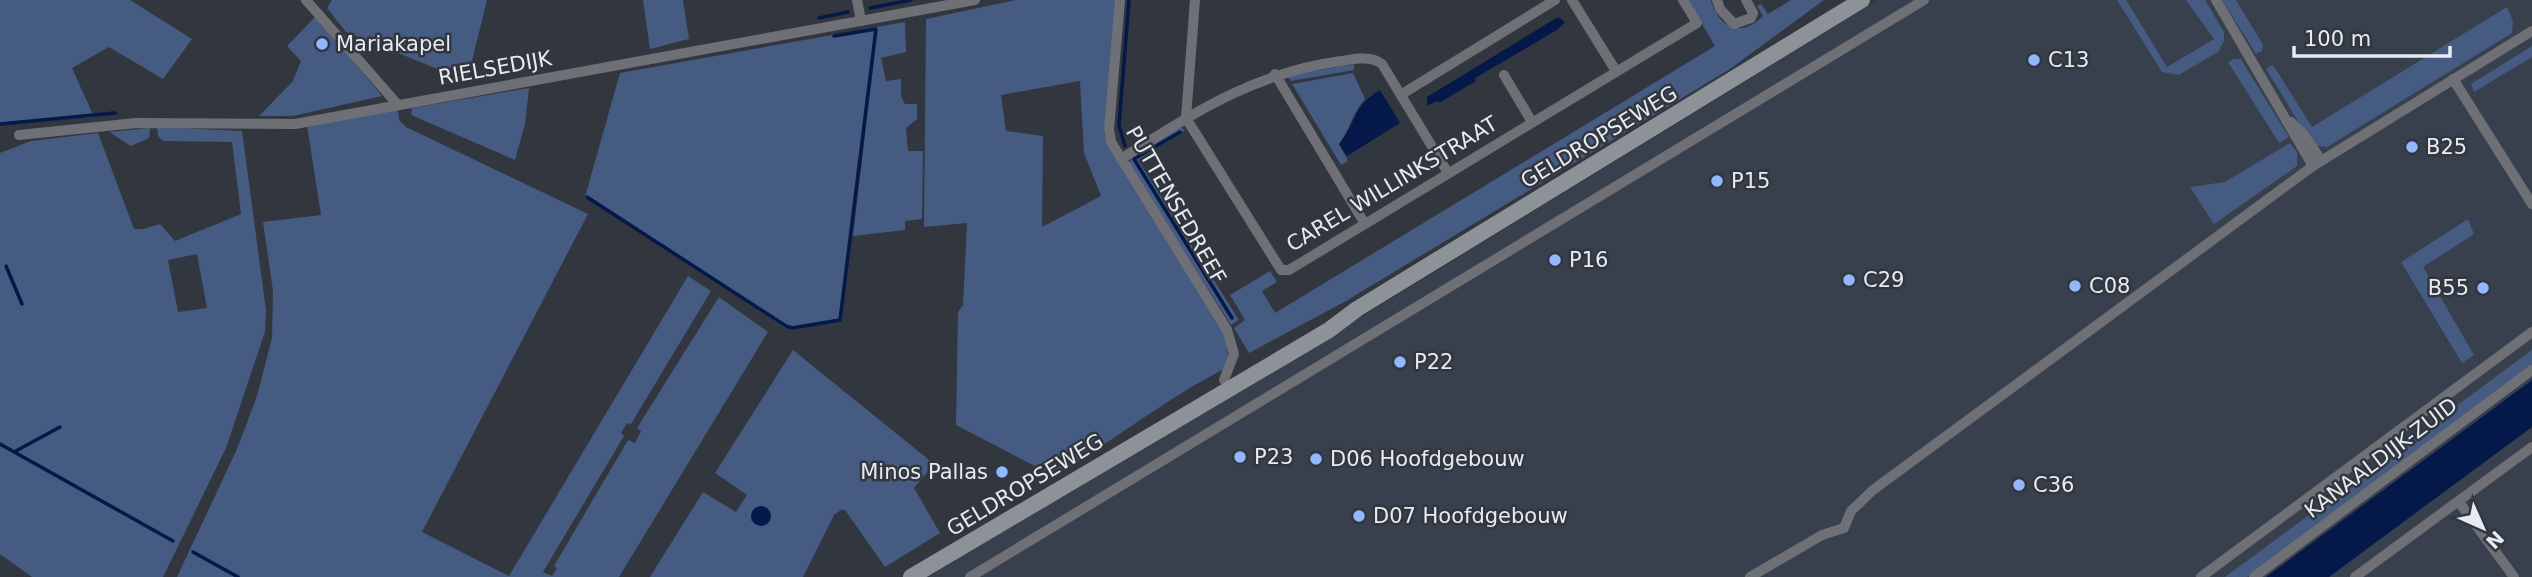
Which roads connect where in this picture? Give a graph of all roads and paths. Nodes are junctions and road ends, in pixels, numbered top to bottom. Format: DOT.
graph roads {
  1 [pos="306,0"];
  2 [pos="857,0"];
  3 [pos="975,0"];
  4 [pos="1120,0"];
  5 [pos="1195,0"];
  6 [pos="1555,0"];
  7 [pos="1572,0"];
  8 [pos="1683,0"];
  9 [pos="1717,0"];
  10 [pos="1746,0"];
  11 [pos="1862,0"];
  12 [pos="1924,0"];
  13 [pos="2216,0"];
  14 [pos="861,21"];
  15 [pos="2532,31"];
  16 [pos="1616,71"];
  17 [pos="1275,74"];
  18 [pos="1504,75"];
  19 [pos="2453,79"];
  20 [pos="1402,94"];
  21 [pos="398,105"];
  22 [pos="1186,118"];
  23 [pos="1532,122"];
  24 [pos="19,135"];
  25 [pos="1121,159"];
  26 [pos="2317,163"];
  27 [pos="1448,173"];
  28 [pos="2532,204"];
  29 [pos="1365,224"];
  30 [pos="1357,309"];
  31 [pos="2532,332"];
  32 [pos="2532,370"];
  33 [pos="1224,380"];
  34 [pos="1159,428"];
  35 [pos="2532,447"];
  36 [pos="2459,502"];
  37 [pos="911,577"];
  38 [pos="970,577"];
  39 [pos="1750,577"];
  40 [pos="2201,577"];
  41 [pos="2254,577"];
  42 [pos="2356,577"];
  43 [pos="2514,577"];
  1 -- 21 [label="street"];
  2 -- 14 [label="street"];
  3 -- 14 [label="street, RIELSEDIJK"];
  4 -- 25 [label="street, PUTTENSEDREEF"];
  5 -- 22 [label="street"];
  6 -- 20 [label="street"];
  7 -- 16 [label="street"];
  8 -- 16 [label="street, CAREL WILLINKSTRAAT"];
  9 -- 10 [label="street"];
  11 -- 30 [label="main road, GELDROPSEWEG"];
  12 -- 38 [label="street"];
  13 -- 26 [label="street"];
  14 -- 21 [label="street, RIELSEDIJK"];
  15 -- 19 [label="street"];
  16 -- 23 [label="street, CAREL WILLINKSTRAAT"];
  17 -- 20 [label="street"];
  17 -- 22 [label="street"];
  17 -- 29 [label="street"];
  18 -- 23 [label="street, CAREL WILLINKSTRAAT"];
  19 -- 26 [label="street"];
  19 -- 28 [label="street"];
  20 -- 27 [label="street"];
  21 -- 24 [label="street, RIELSEDIJK"];
  22 -- 25 [label="street"];
  22 -- 29 [label="street, CAREL WILLINKSTRAAT"];
  23 -- 27 [label="street, CAREL WILLINKSTRAAT"];
  25 -- 33 [label="street, PUTTENSEDREEF"];
  26 -- 39 [label="street"];
  27 -- 29 [label="street, CAREL WILLINKSTRAAT"];
  30 -- 33 [label="main road, GELDROPSEWEG"];
  30 -- 34 [label="main road, GELDROPSEWEG"];
  31 -- 40 [label="street"];
  32 -- 41 [label="street, KANAALDIJK-ZUID"];
  33 -- 34 [label="main road, GELDROPSEWEG"];
  34 -- 37 [label="main road, GELDROPSEWEG"];
  35 -- 36 [label="street"];
  36 -- 42 [label="street"];
  36 -- 43 [label="street"];
}
